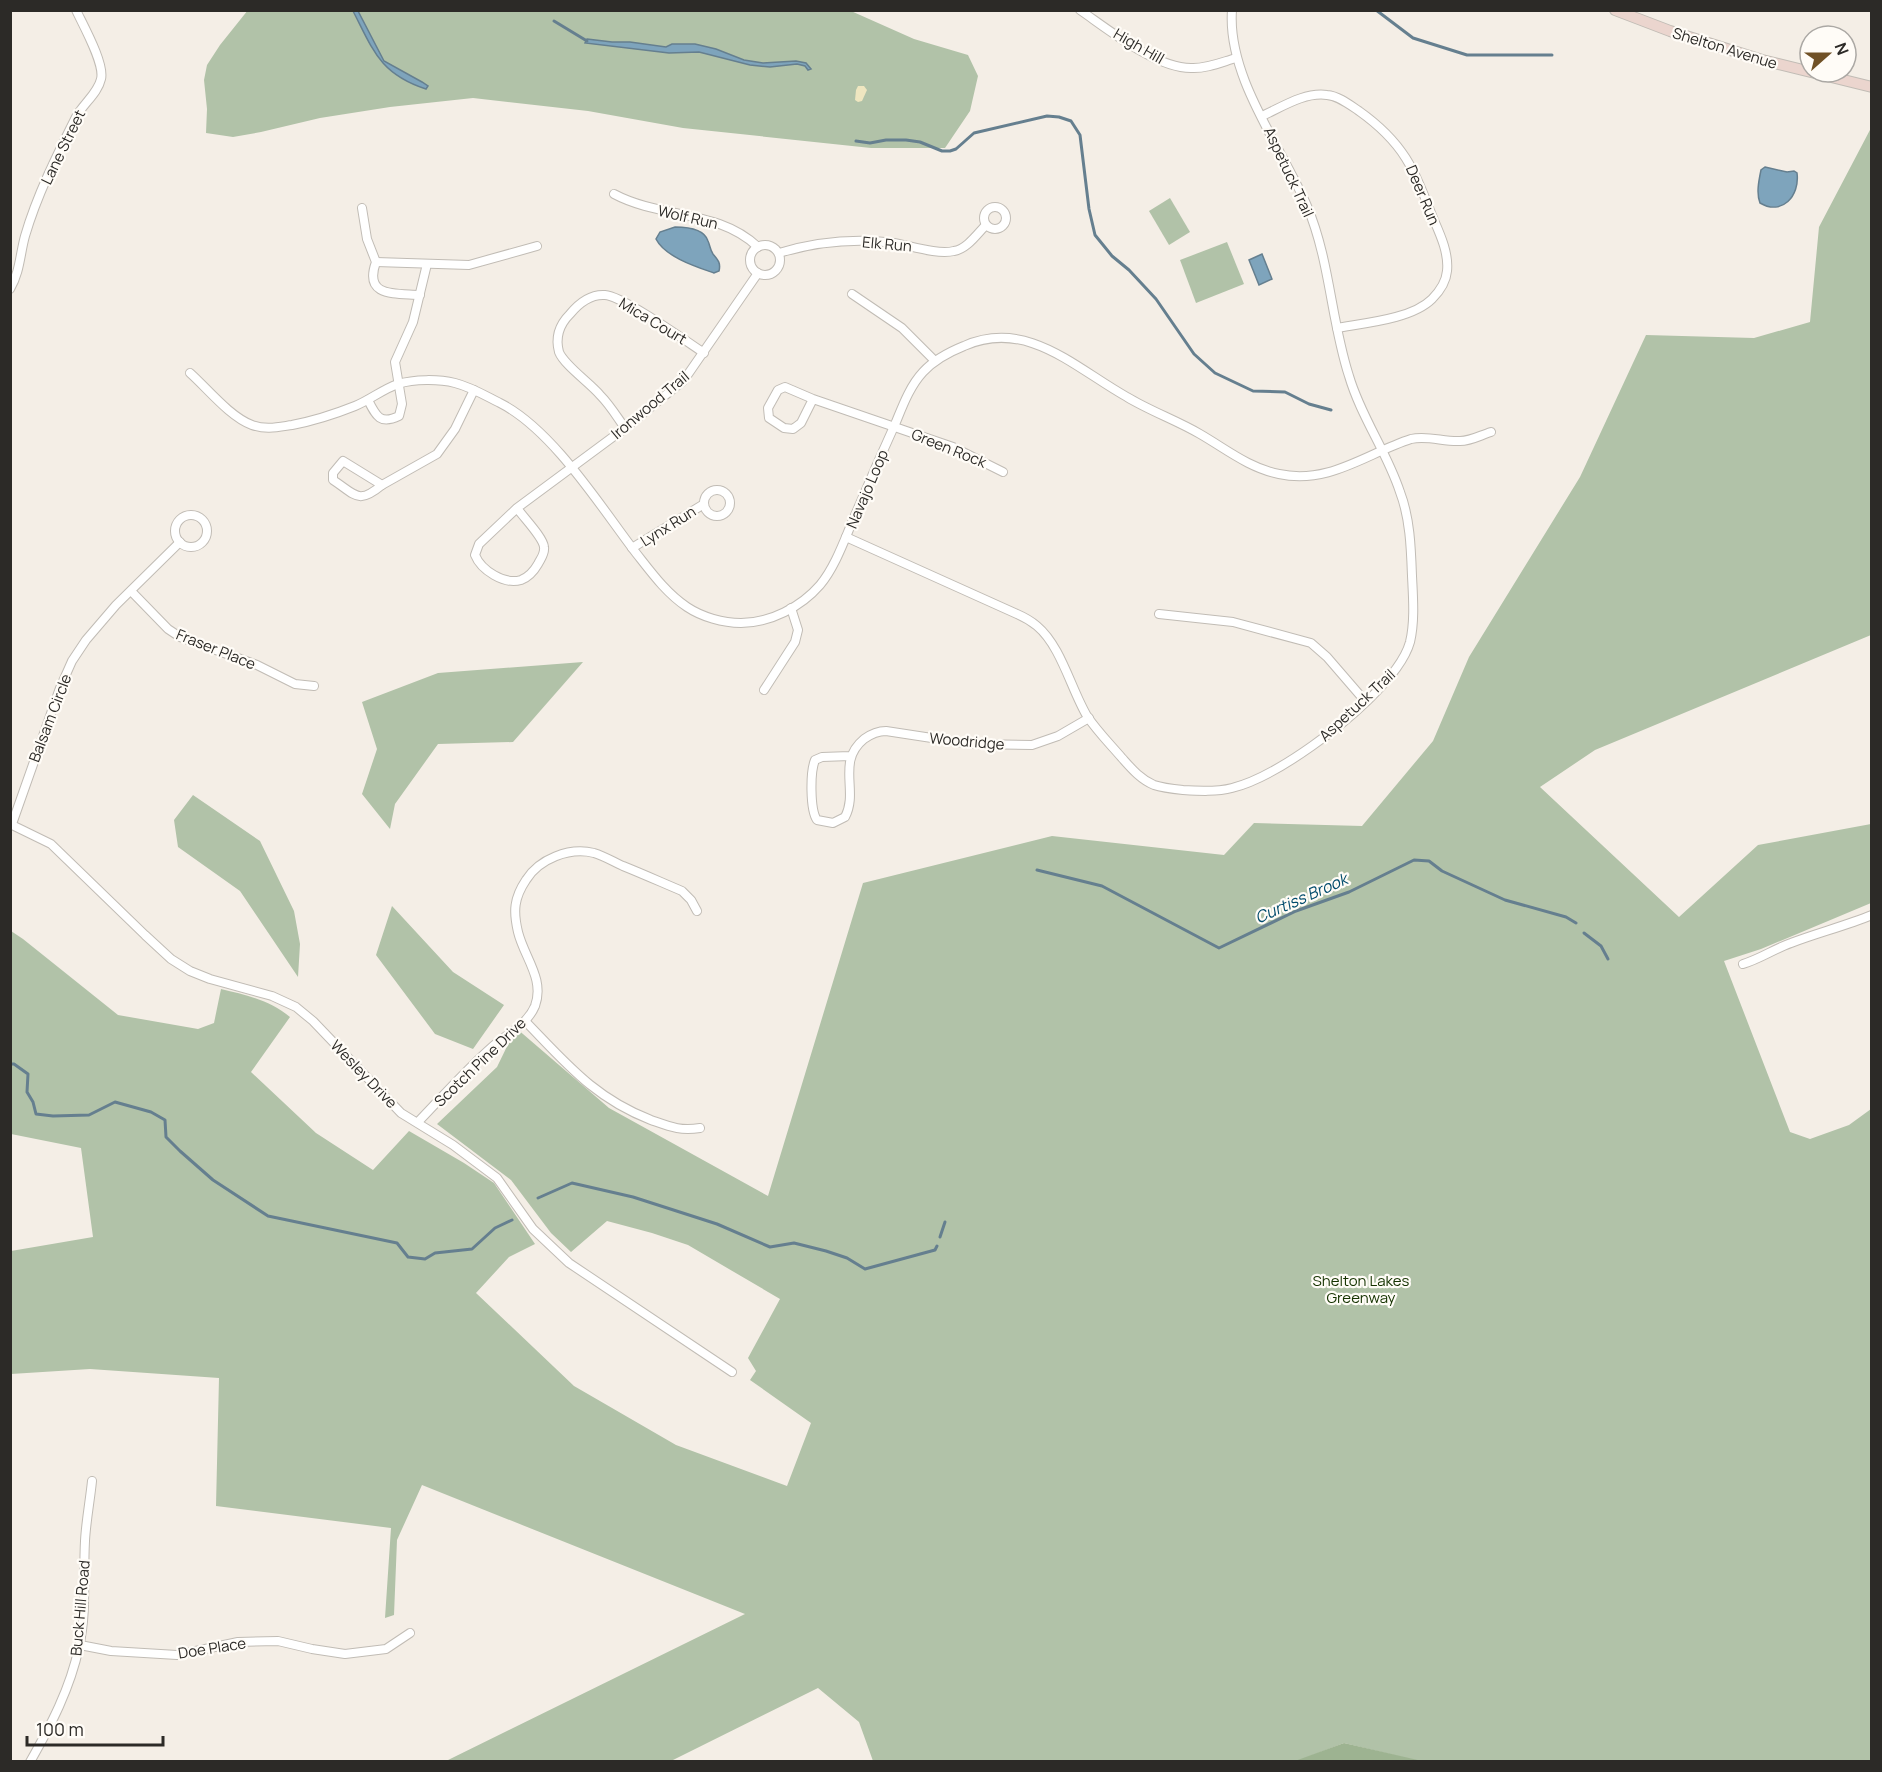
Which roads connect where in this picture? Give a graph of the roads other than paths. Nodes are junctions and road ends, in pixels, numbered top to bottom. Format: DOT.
graph roads {
  1 [pos="76,10"];
  2 [pos="1080,10"];
  3 [pos="1232,10"];
  4 [pos="1615,10"];
  5 [pos="1236,58"];
  6 [pos="1872,87"];
  7 [pos="1262,116"];
  8 [pos="614,195"];
  9 [pos="362,208"];
  10 [pos="986,225"];
  11 [pos="537,246"];
  12 [pos="758,247"];
  13 [pos="779,253"];
  14 [pos="376,262"];
  15 [pos="426,264"];
  16 [pos="758,273"];
  17 [pos="10,289"];
  18 [pos="852,294"];
  19 [pos="420,295"];
  20 [pos="1337,328"];
  21 [pos="705,353"];
  22 [pos="935,361"];
  23 [pos="190,373"];
  24 [pos="398,384"];
  25 [pos="474,390"];
  26 [pos="813,399"];
  27 [pos="368,400"];
  28 [pos="894,426"];
  29 [pos="625,428"];
  30 [pos="1491,432"];
  31 [pos="1382,452"];
  32 [pos="572,468"];
  33 [pos="1003,472"];
  34 [pos="382,485"];
  35 [pos="704,504"];
  36 [pos="517,508"];
  37 [pos="846,537"];
  38 [pos="180,542"];
  39 [pos="632,548"];
  40 [pos="131,591"];
  41 [pos="791,609"];
  42 [pos="1159,614"];
  43 [pos="314,686"];
  44 [pos="764,690"];
  45 [pos="1365,701"];
  46 [pos="1089,717"];
  47 [pos="850,756"];
  48 [pos="11,824"];
  49 [pos="697,911"];
  50 [pos="1872,915"];
  51 [pos="1743,964"];
  52 [pos="525,1021"];
  53 [pos="418,1122"];
  54 [pos="700,1128"];
  55 [pos="732,1372"];
  56 [pos="92,1481"];
  57 [pos="410,1633"];
  58 [pos="80,1645"];
  59 [pos="30,1761"];
  1 -- 17 [label="street, Lane Street"];
  2 -- 5 [label="street, High Hill"];
  3 -- 5 [label="street, Aspetuck Trail"];
  4 -- 6 [label="main road, Shelton Avenue"];
  5 -- 7 [label="street, Aspetuck Trail"];
  7 -- 20 [label="street, Aspetuck Trail"];
  7 -- 20 [label="street, Deer Run"];
  8 -- 12 [label="street, Wolf Run"];
  9 -- 14 [label="street"];
  10 -- 13 [label="street, Elk Run"];
  11 -- 15 [label="street"];
  12 -- 13 [label="street"];
  12 -- 16 [label="street"];
  13 -- 16 [label="street"];
  14 -- 15 [label="street"];
  14 -- 19 [label="street"];
  15 -- 19 [label="street"];
  16 -- 21 [label="street, Ironwood Trail"];
  18 -- 22 [label="street"];
  19 -- 24 [label="street"];
  20 -- 31 [label="street, Aspetuck Trail"];
  21 -- 29 [label="street, Ironwood Trail"];
  21 -- 29 [label="street, Mica Court"];
  22 -- 28 [label="street, Navajo Loop"];
  22 -- 31 [label="street, Navajo Loop"];
  23 -- 27 [label="street, Navajo Loop"];
  24 -- 25 [label="street, Navajo Loop"];
  24 -- 27 [label="street, Navajo Loop"];
  24 -- 27 [label="street"];
  25 -- 32 [label="street, Navajo Loop"];
  25 -- 34 [label="street"];
  26 -- 26 [label="street"];
  26 -- 28 [label="street, Green Rock"];
  28 -- 33 [label="street, Green Rock"];
  28 -- 37 [label="street, Navajo Loop"];
  29 -- 32 [label="street, Ironwood Trail"];
  30 -- 31 [label="street, Navajo Loop"];
  31 -- 45 [label="street, Aspetuck Trail"];
  32 -- 36 [label="street, Ironwood Trail"];
  32 -- 39 [label="street, Navajo Loop"];
  34 -- 34 [label="street"];
  35 -- 39 [label="street, Lynx Run"];
  36 -- 36 [label="street"];
  37 -- 41 [label="street, Navajo Loop"];
  37 -- 46 [label="street, Aspetuck Trail"];
  38 -- 40 [label="street, Balsam Circle"];
  39 -- 41 [label="street, Navajo Loop"];
  40 -- 43 [label="street, Fraser Place"];
  40 -- 48 [label="street, Balsam Circle"];
  41 -- 44 [label="street"];
  42 -- 45 [label="street"];
  45 -- 46 [label="street, Aspetuck Trail"];
  46 -- 47 [label="street, Woodridge"];
  47 -- 47 [label="street"];
  48 -- 53 [label="street, Wesley Drive"];
  49 -- 52 [label="street, Scotch Pine Drive"];
  50 -- 51 [label="street"];
  52 -- 53 [label="street, Scotch Pine Drive"];
  52 -- 54 [label="street"];
  53 -- 55 [label="street, Wesley Drive"];
  56 -- 58 [label="street, Buck Hill Road"];
  57 -- 58 [label="street, Doe Place"];
  58 -- 59 [label="street, Buck Hill Road"];
}
